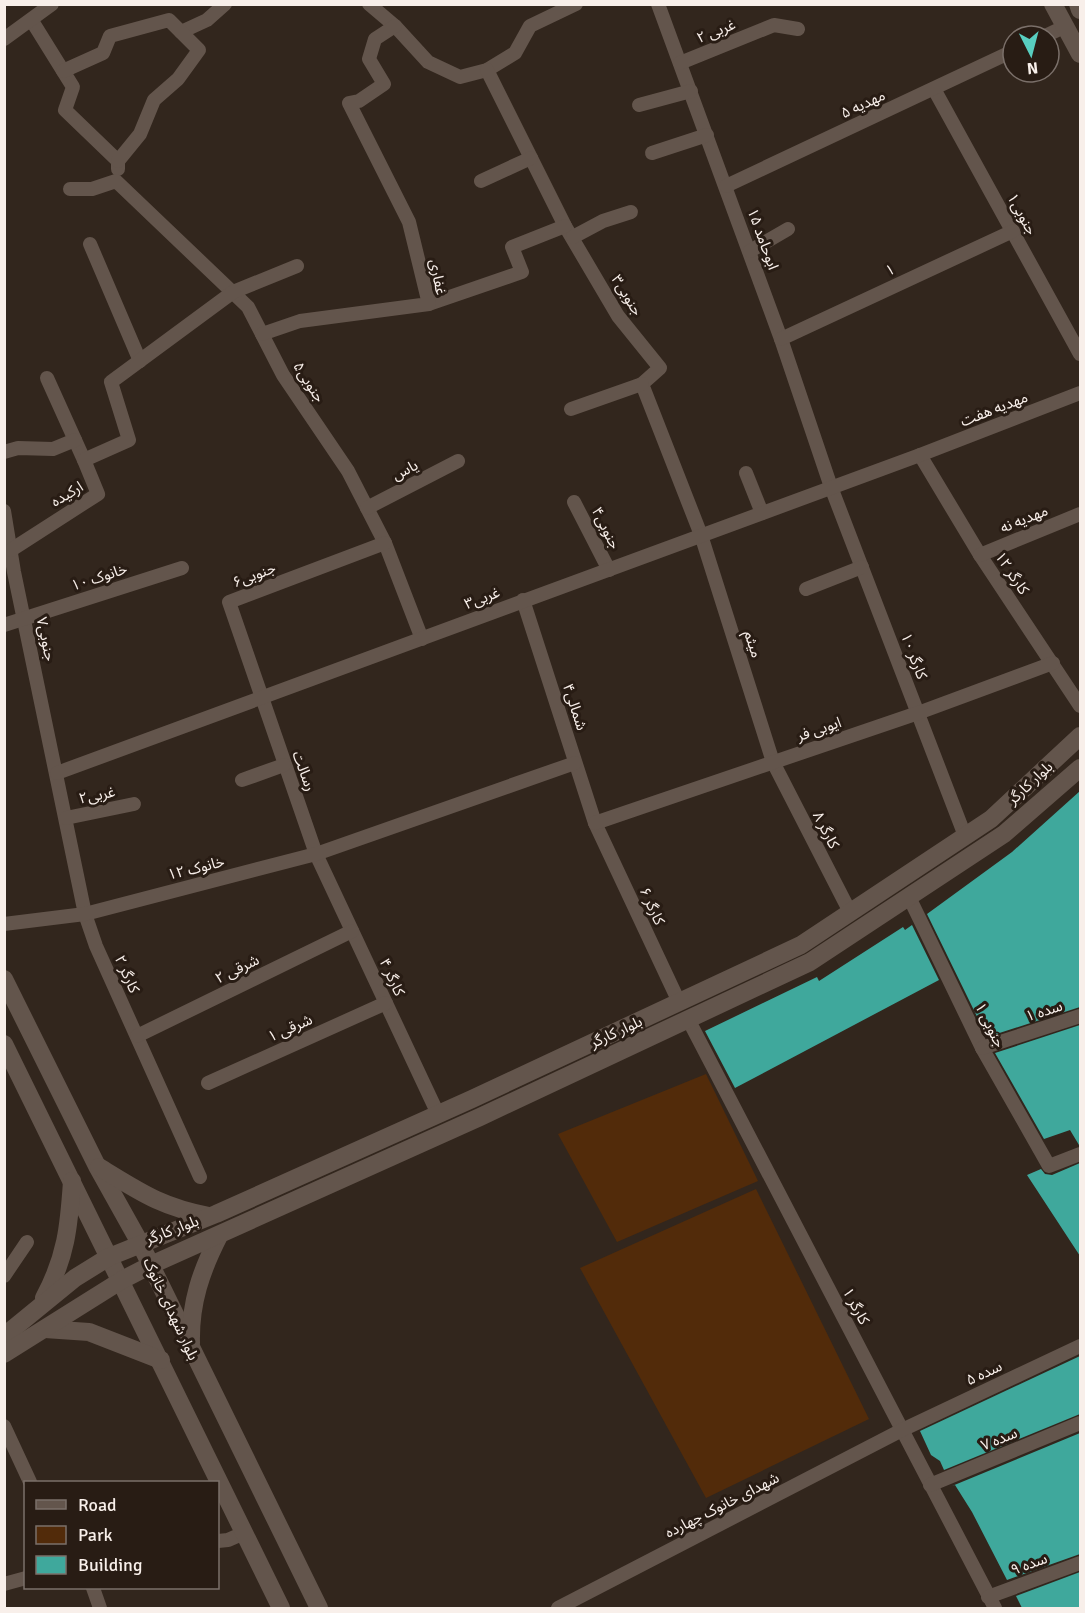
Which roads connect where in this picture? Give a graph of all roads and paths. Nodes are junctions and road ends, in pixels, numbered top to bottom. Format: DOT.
graph roads {
  1 [pos="52,4"];
  2 [pos="225,4"];
  3 [pos="369,4"];
  4 [pos="576,4"];
  5 [pos="658,4"];
  6 [pos="1053,4"];
  7 [pos="1078,4"];
  8 [pos="1080,10"];
  9 [pos="32,21"];
  10 [pos="395,26"];
  11 [pos="1064,27"];
  12 [pos="1061,28"];
  13 [pos="798,29"];
  14 [pos="181,32"];
  15 [pos="4,39"];
  16 [pos="1080,54"];
  17 [pos="1001,57"];
  18 [pos="680,63"];
  19 [pos="63,70"];
  20 [pos="487,70"];
  21 [pos="934,89"];
  22 [pos="691,91"];
  23 [pos="639,105"];
  24 [pos="707,135"];
  25 [pos="652,153"];
  26 [pos="531,158"];
  27 [pos="118,161"];
  28 [pos="116,181"];
  29 [pos="482,181"];
  30 [pos="726,186"];
  31 [pos="70,189"];
  32 [pos="631,212"];
  33 [pos="788,229"];
  34 [pos="569,231"];
  35 [pos="1012,231"];
  36 [pos="90,244"];
  37 [pos="750,251"];
  38 [pos="297,266"];
  39 [pos="233,292"];
  40 [pos="429,304"];
  41 [pos="262,334"];
  42 [pos="781,339"];
  43 [pos="1080,354"];
  44 [pos="140,361"];
  45 [pos="47,378"];
  46 [pos="642,384"];
  47 [pos="1080,393"];
  48 [pos="571,409"];
  49 [pos="75,440"];
  50 [pos="4,452"];
  51 [pos="920,455"];
  52 [pos="84,460"];
  53 [pos="458,461"];
  54 [pos="746,473"];
  55 [pos="831,488"];
  56 [pos="574,502"];
  57 [pos="367,508"];
  58 [pos="4,511"];
  59 [pos="762,513"];
  60 [pos="1080,514"];
  61 [pos="701,536"];
  62 [pos="385,543"];
  63 [pos="11,550"];
  64 [pos="980,555"];
  65 [pos="862,567"];
  66 [pos="182,568"];
  67 [pos="609,570"];
  68 [pos="806,589"];
  69 [pos="523,600"];
  70 [pos="25,618"];
  71 [pos="4,625"];
  72 [pos="422,639"];
  73 [pos="1053,663"];
  74 [pos="260,698"];
  75 [pos="1080,706"];
  76 [pos="918,713"];
  77 [pos="1080,736"];
  78 [pos="773,762"];
  79 [pos="576,763"];
  80 [pos="284,765"];
  81 [pos="1080,768"];
  82 [pos="57,773"];
  83 [pos="242,780"];
  84 [pos="134,804"];
  85 [pos="66,818"];
  86 [pos="595,824"];
  87 [pos="965,837"];
  88 [pos="316,854"];
  89 [pos="909,897"];
  90 [pos="850,912"];
  91 [pos="85,914"];
  92 [pos="4,924"];
  93 [pos="352,931"];
  94 [pos="4,979"];
  95 [pos="679,1002"];
  96 [pos="386,1003"];
  97 [pos="1080,1016"];
  98 [pos="688,1019"];
  99 [pos="136,1036"];
  100 [pos="4,1044"];
  101 [pos="982,1048"];
  102 [pos="208,1083"];
  103 [pos="438,1114"];
  104 [pos="1080,1154"];
  105 [pos="97,1166"];
  106 [pos="200,1177"];
  107 [pos="72,1179"];
  108 [pos="208,1216"];
  109 [pos="219,1236"];
  110 [pos="27,1242"];
  111 [pos="140,1243"];
  112 [pos="109,1257"];
  113 [pos="151,1265"];
  114 [pos="4,1276"];
  115 [pos="122,1280"];
  116 [pos="41,1304"];
  117 [pos="45,1329"];
  118 [pos="4,1336"];
  119 [pos="1080,1346"];
  120 [pos="191,1351"];
  121 [pos="4,1354"];
  122 [pos="161,1360"];
  123 [pos="1080,1423"];
  124 [pos="4,1426"];
  125 [pos="902,1431"];
  126 [pos="30,1481"];
  127 [pos="930,1485"];
  128 [pos="244,1533"];
  129 [pos="219,1541"];
  130 [pos="1080,1563"];
  131 [pos="24,1579"];
  132 [pos="4,1584"];
  133 [pos="94,1589"];
  134 [pos="991,1603"];
  135 [pos="100,1608"];
  136 [pos="281,1608"];
  137 [pos="319,1608"];
  138 [pos="558,1608"];
  1 -- 9 [label="street"];
  2 -- 14 [label="street"];
  3 -- 10 [label="street"];
  4 -- 20 [label="street"];
  5 -- 18 [label="street, ابوحامد ۱۵"];
  6 -- 11 [label="main road"];
  7 -- 8 [label="main road"];
  9 -- 15 [label="street"];
  9 -- 19 [label="street"];
  10 -- 20 [label="street"];
  10 -- 40 [label="street, غفاری"];
  11 -- 12 [label="street"];
  11 -- 16 [label="main road"];
  13 -- 18 [label="street, ۲ غربی"];
  14 -- 19 [label="street"];
  14 -- 27 [label="street"];
  17 -- 21 [label="street, مهدیه ۵"];
  18 -- 22 [label="street, ابوحامد ۱۵"];
  19 -- 27 [label="street"];
  20 -- 26 [label="street, جنوبی۳"];
  21 -- 30 [label="street, مهدیه ۵"];
  21 -- 35 [label="street, جنوبی۱"];
  22 -- 23 [label="street"];
  22 -- 24 [label="street, ابوحامد ۱۵"];
  24 -- 25 [label="street"];
  24 -- 30 [label="street, ابوحامد ۱۵"];
  26 -- 29 [label="street"];
  26 -- 34 [label="street, جنوبی۳"];
  27 -- 28 [label="street"];
  28 -- 31 [label="street"];
  28 -- 39 [label="street, جنوبی۵"];
  30 -- 37 [label="street, ابوحامد ۱۵"];
  32 -- 34 [label="street"];
  33 -- 37 [label="street"];
  34 -- 40 [label="street"];
  34 -- 46 [label="street, جنوبی۳"];
  35 -- 42 [label="street, ۱"];
  35 -- 43 [label="street, جنوبی۱"];
  36 -- 44 [label="street"];
  37 -- 42 [label="street, ابوحامد ۱۵"];
  38 -- 39 [label="street"];
  39 -- 41 [label="street, جنوبی۵"];
  39 -- 44 [label="street"];
  40 -- 41 [label="street, غفاری"];
  41 -- 57 [label="street, جنوبی۵"];
  42 -- 55 [label="street, ابوحامد ۱۵"];
  44 -- 52 [label="street, ارکیده"];
  45 -- 49 [label="street"];
  46 -- 48 [label="street"];
  46 -- 61 [label="street"];
  47 -- 51 [label="street, مهدیه هفت"];
  49 -- 50 [label="street"];
  49 -- 52 [label="street"];
  51 -- 55 [label="street, غربی۳"];
  51 -- 64 [label="street, کارگر ۱۲"];
  52 -- 63 [label="street, ارکیده"];
  53 -- 57 [label="street, یاس"];
  54 -- 59 [label="street"];
  55 -- 59 [label="street, غربی۳"];
  55 -- 65 [label="street, کارگر ۱۰"];
  56 -- 67 [label="street, جنوبی۴"];
  57 -- 62 [label="street, جنوبی۵"];
  58 -- 63 [label="street, جنوبی۷"];
  59 -- 61 [label="street, غربی۳"];
  60 -- 64 [label="street, مهدیه نه"];
  61 -- 67 [label="street, غربی۳"];
  61 -- 78 [label="street, میثم"];
  62 -- 72 [label="street, جنوبی۵"];
  62 -- 74 [label="street, جنوبی۶"];
  63 -- 70 [label="street, جنوبی۷"];
  64 -- 73 [label="street, کارگر ۱۲"];
  65 -- 68 [label="street"];
  65 -- 76 [label="street, کارگر ۱۰"];
  66 -- 70 [label="street, خانوک ۱۰"];
  67 -- 69 [label="street, غربی۳"];
  69 -- 72 [label="street, غربی۳"];
  69 -- 79 [label="street, شمالی۴"];
  70 -- 71 [label="street, خانوک ۱۰"];
  70 -- 82 [label="street, جنوبی۷"];
  72 -- 74 [label="street, غربی۳"];
  73 -- 75 [label="street, کارگر ۱۲"];
  73 -- 76 [label="street, ایوبی فر"];
  74 -- 80 [label="street, رسالت"];
  74 -- 82 [label="street, غربی۳"];
  76 -- 78 [label="street, ایوبی فر"];
  76 -- 87 [label="street, کارگر ۱۰"];
  77 -- 87 [label="main road, بلوار کارگر"];
  78 -- 86 [label="street, ایوبی فر"];
  78 -- 90 [label="street, کارگر ۸"];
  79 -- 86 [label="street, شمالی۴"];
  79 -- 88 [label="street, خانوک ۱۲"];
  80 -- 83 [label="street"];
  80 -- 88 [label="street, رسالت"];
  81 -- 89 [label="main road, بلوار کارگر"];
  82 -- 85 [label="street, کارگر ۲"];
  84 -- 85 [label="street, غربی۲"];
  85 -- 91 [label="street, کارگر ۲"];
  86 -- 95 [label="street, کارگر ۶"];
  87 -- 90 [label="main road, بلوار کارگر"];
  88 -- 91 [label="street, خانوک ۱۲"];
  88 -- 93 [label="street, کارگر ۴"];
  89 -- 98 [label="main road, بلوار کارگر"];
  89 -- 101 [label="street, ۱ جنوبی"];
  90 -- 95 [label="main road, بلوار کارگر"];
  91 -- 92 [label="street, خانوک ۱۲"];
  91 -- 99 [label="street, کارگر ۲"];
  93 -- 96 [label="street, کارگر ۴"];
  93 -- 99 [label="street, شرقی ۲"];
  94 -- 105 [label="main road, بلوار شهدای خانوک"];
  95 -- 103 [label="main road, بلوار کارگر"];
  96 -- 102 [label="street, شرقی ۱"];
  96 -- 103 [label="street, کارگر ۴"];
  97 -- 101 [label="street, سده ۱"];
  98 -- 109 [label="main road, بلوار کارگر"];
  98 -- 125 [label="street, کارگر ۱"];
  99 -- 106 [label="street, کارگر ۲"];
  100 -- 107 [label="main road, بلوار شهدای خانوک"];
  101 -- 104 [label="street, ۱ جنوبی"];
  103 -- 108 [label="main road, بلوار کارگر"];
  105 -- 108 [label="main road"];
  105 -- 111 [label="main road, بلوار شهدای خانوک"];
  107 -- 112 [label="main road, بلوار شهدای خانوک"];
  107 -- 116 [label="main road"];
  108 -- 111 [label="main road, بلوار کارگر"];
  109 -- 113 [label="main road, بلوار کارگر"];
  109 -- 120 [label="main road"];
  110 -- 114 [label="street"];
  111 -- 112 [label="main road, بلوار کارگر"];
  111 -- 113 [label="main road, بلوار شهدای خانوک"];
  112 -- 115 [label="main road, بلوار شهدای خانوک"];
  112 -- 116 [label="main road, بلوار کارگر"];
  113 -- 115 [label="main road, بلوار کارگر"];
  113 -- 120 [label="main road, بلوار شهدای خانوک"];
  115 -- 117 [label="main road, بلوار کارگر"];
  115 -- 122 [label="main road, بلوار شهدای خانوک"];
  116 -- 118 [label="main road"];
  117 -- 121 [label="main road, بلوار کارگر"];
  117 -- 122 [label="main road"];
  119 -- 125 [label="street, سده ۵"];
  120 -- 137 [label="main road, بلوار شهدای خانوک"];
  122 -- 128 [label="main road, بلوار شهدای خانوک"];
  123 -- 127 [label="street, سده ۷"];
  124 -- 126 [label="street"];
  125 -- 127 [label="street, کارگر ۱"];
  125 -- 138 [label="street, شهدای خانوک چهارده"];
  127 -- 134 [label="street, کارگر ۱"];
  128 -- 129 [label="street"];
  128 -- 136 [label="main road, بلوار شهدای خانوک"];
  130 -- 134 [label="street, سده ۹"];
  131 -- 132 [label="street"];
  133 -- 135 [label="street"];
}
